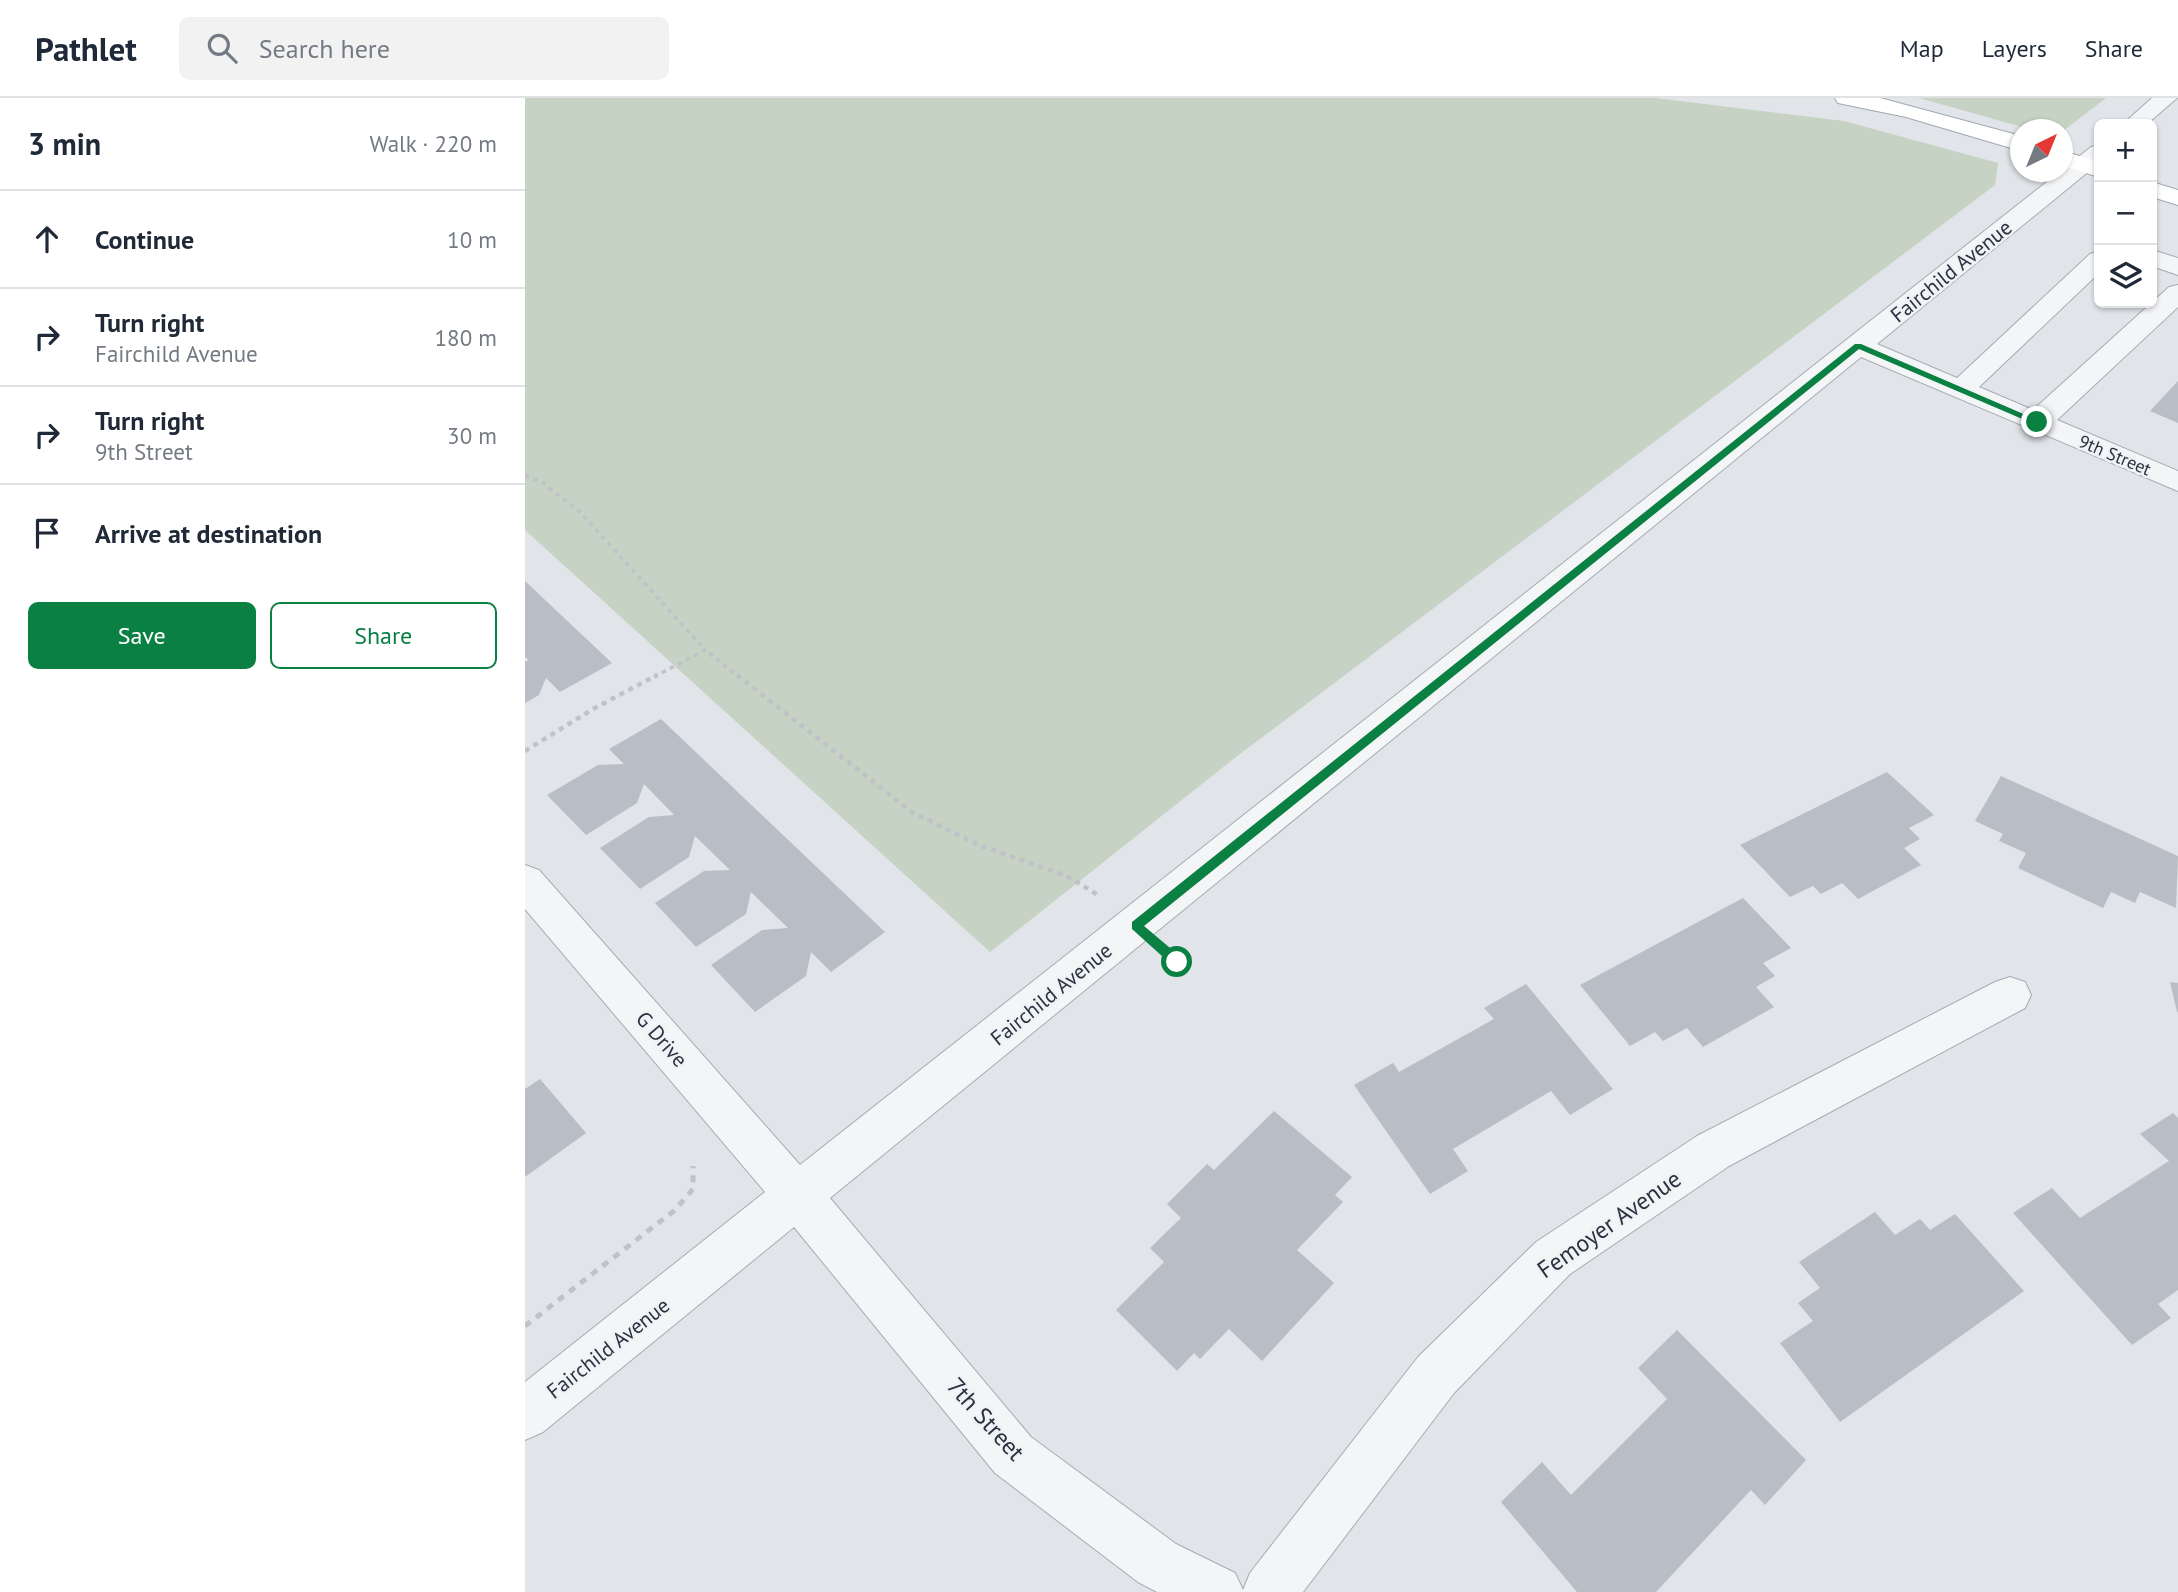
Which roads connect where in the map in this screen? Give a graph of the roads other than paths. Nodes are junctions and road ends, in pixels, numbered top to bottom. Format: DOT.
graph roads {
  1 [pos="1846,98"];
  2 [pos="2166,98"];
  3 [pos="2139,119"];
  4 [pos="2010,141"];
  5 [pos="2086,161"];
  6 [pos="2157,190"];
  7 [pos="2178,198"];
  8 [pos="2157,260"];
  9 [pos="2094,265"];
  10 [pos="2178,267"];
  11 [pos="2178,293"];
  12 [pos="1858,346"];
  13 [pos="1960,390"];
  14 [pos="2037,422"];
  15 [pos="2178,482"];
  16 [pos="525,881"];
  17 [pos="2010,995"];
  18 [pos="799,1197"];
  19 [pos="525,1414"];
  20 [pos="1216,1592"];
  21 [pos="1269,1592"];
  1 -- 4 [label="main road"];
  2 -- 3 [label="street"];
  5 -- 12 [label="street, Fairchild Avenue"];
  6 -- 7 [label="main road"];
  8 -- 10 [label="street"];
  9 -- 13 [label="street"];
  11 -- 14 [label="street"];
  12 -- 13 [label="street, 9th Street"];
  12 -- 18 [label="street, Fairchild Avenue"];
  13 -- 14 [label="street, 9th Street"];
  14 -- 15 [label="street, 9th Street"];
  16 -- 18 [label="street, G Drive"];
  17 -- 21 [label="street, Femoyer Avenue"];
  18 -- 19 [label="street, Fairchild Avenue"];
  18 -- 20 [label="street, 7th Street"];
}
